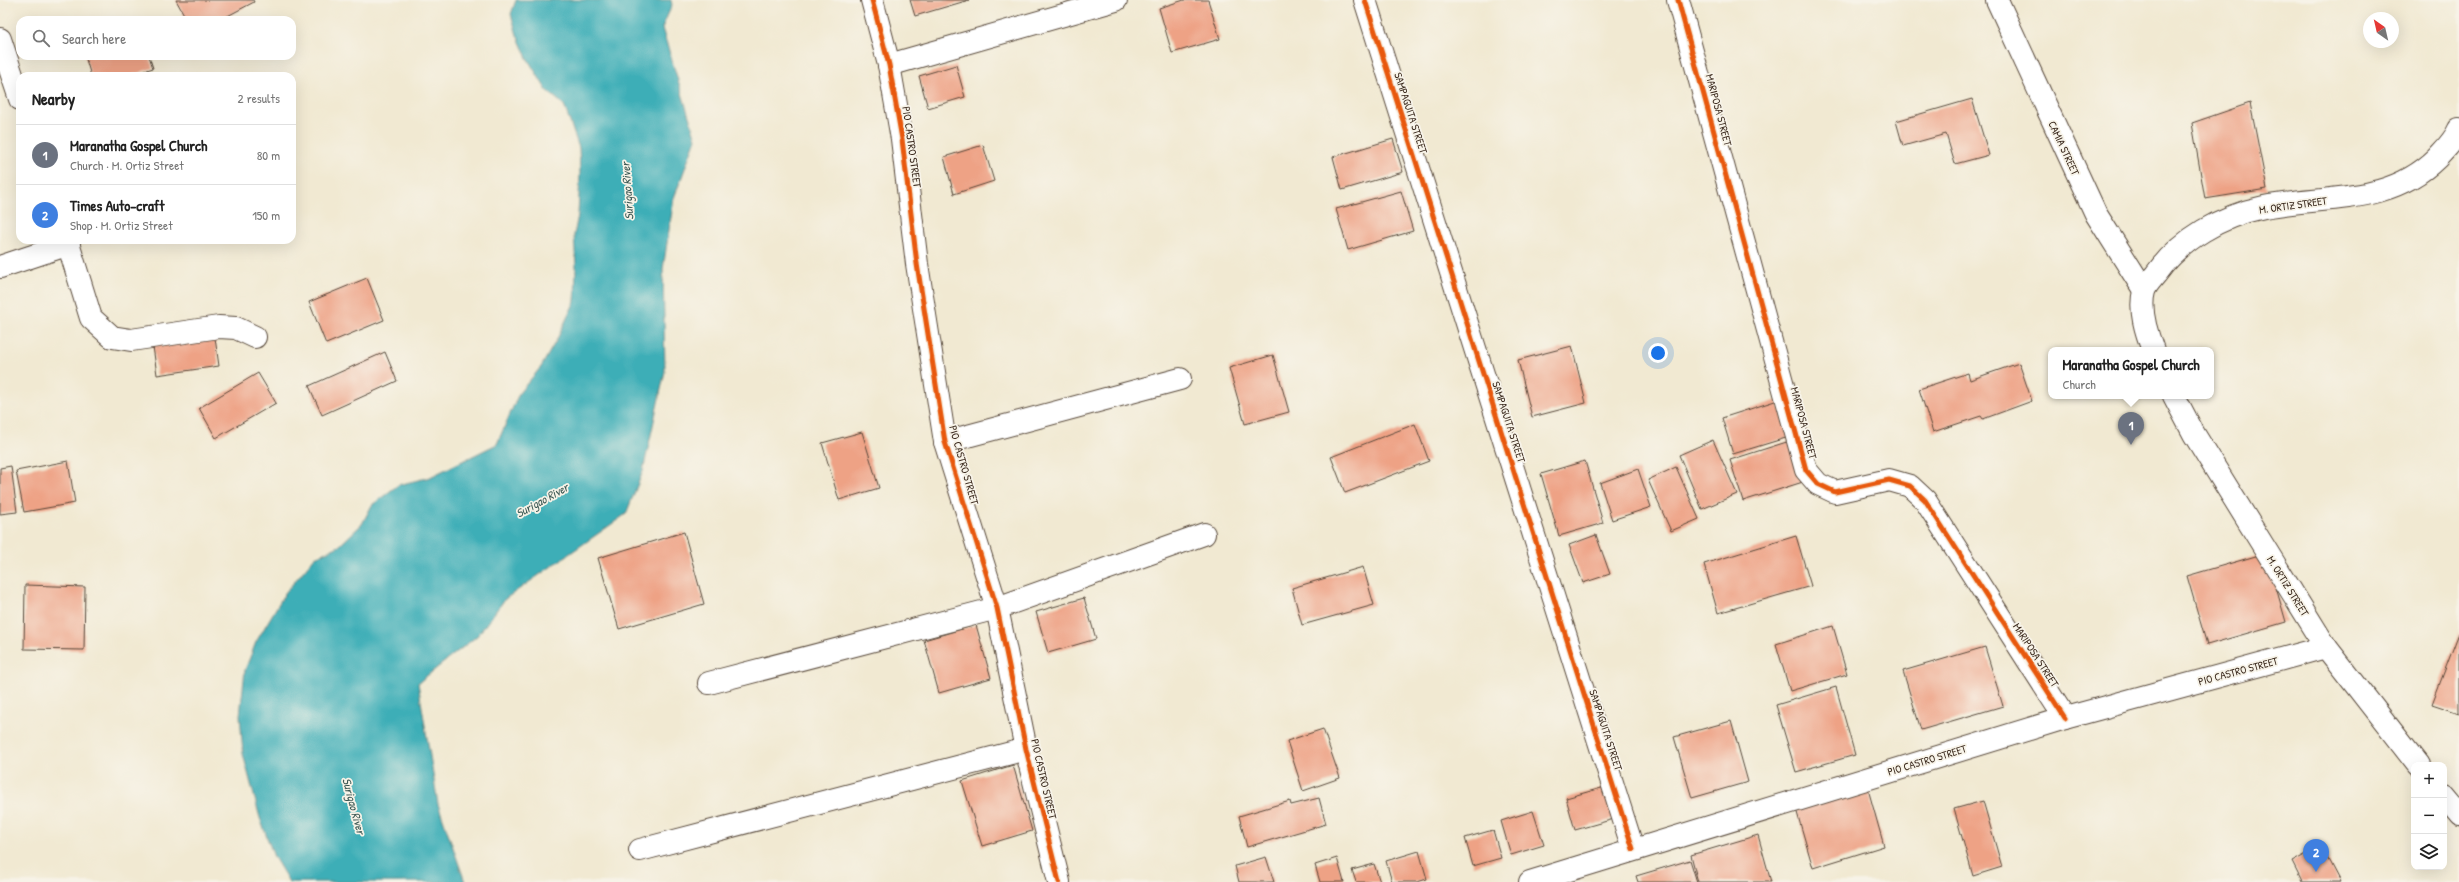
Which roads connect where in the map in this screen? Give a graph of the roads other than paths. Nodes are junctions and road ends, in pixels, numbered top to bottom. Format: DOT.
graph roads {
  1 [pos="872,0"];
  2 [pos="1116,0"];
  3 [pos="1365,0"];
  4 [pos="1678,0"];
  5 [pos="1998,0"];
  6 [pos="0,39"];
  7 [pos="889,65"];
  8 [pos="16,87"];
  9 [pos="2459,129"];
  10 [pos="63,244"];
  11 [pos="69,244"];
  12 [pos="0,267"];
  13 [pos="2144,290"];
  14 [pos="255,337"];
  15 [pos="2152,347"];
  16 [pos="1180,379"];
  17 [pos="2176,399"];
  18 [pos="945,442"];
  19 [pos="1204,534"];
  20 [pos="997,608"];
  21 [pos="2326,647"];
  22 [pos="709,683"];
  23 [pos="2065,718"];
  24 [pos="1026,749"];
  25 [pos="2416,762"];
  26 [pos="2446,798"];
  27 [pos="2459,814"];
  28 [pos="1633,849"];
  29 [pos="640,850"];
  30 [pos="1059,882"];
  31 [pos="1530,882"];
  1 -- 7 [label="street, PIO CASTRO STREET"];
  2 -- 7 [label="street"];
  3 -- 28 [label="street, SAMPAGUITA STREET"];
  4 -- 23 [label="street, MARIPOSA STREET"];
  5 -- 13 [label="street, CAMIA STREET"];
  6 -- 8 [label="street"];
  7 -- 18 [label="street, PIO CASTRO STREET"];
  9 -- 13 [label="street, M. ORTIZ STREET"];
  10 -- 12 [label="street"];
  11 -- 14 [label="street"];
  13 -- 15 [label="street"];
  16 -- 18 [label="street"];
  17 -- 21 [label="street, M. ORTIZ STREET"];
  18 -- 20 [label="street, PIO CASTRO STREET"];
  19 -- 20 [label="street"];
  20 -- 22 [label="street"];
  20 -- 24 [label="street, PIO CASTRO STREET"];
  21 -- 23 [label="street, PIO CASTRO STREET"];
  21 -- 25 [label="street, M. ORTIZ STREET"];
  23 -- 28 [label="street, PIO CASTRO STREET"];
  24 -- 29 [label="street"];
  24 -- 30 [label="street, PIO CASTRO STREET"];
  26 -- 27 [label="street"];
  28 -- 31 [label="street, PIO CASTRO STREET"];
}
